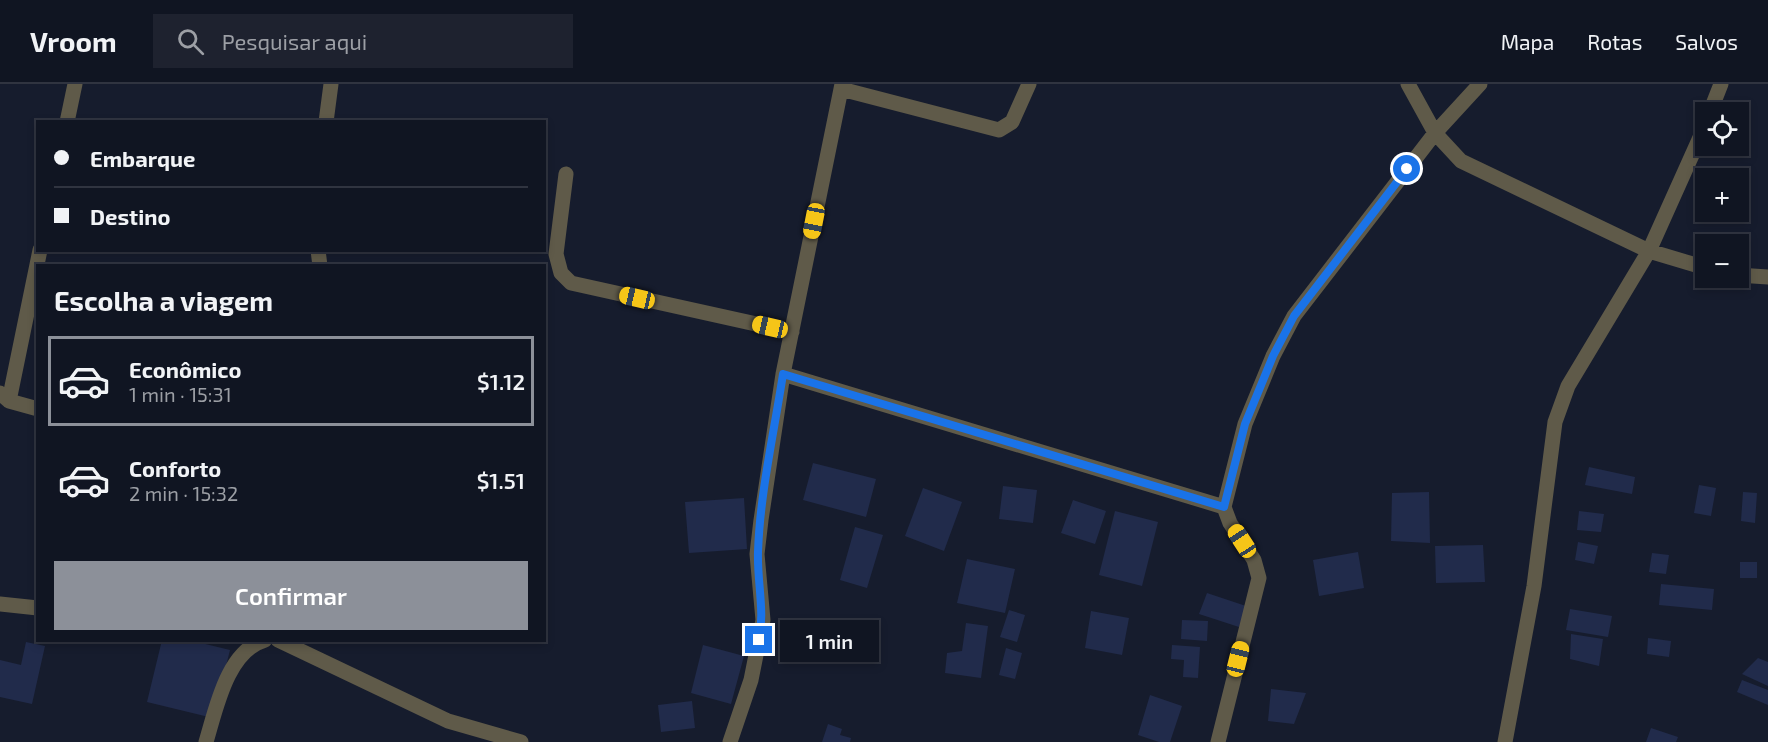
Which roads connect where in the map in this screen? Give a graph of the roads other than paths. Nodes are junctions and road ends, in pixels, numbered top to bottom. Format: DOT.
graph roads {
  1 [pos="75,84"];
  2 [pos="331,84"];
  3 [pos="1029,84"];
  4 [pos="1408,84"];
  5 [pos="1480,84"];
  6 [pos="1721,84"];
  7 [pos="841,86"];
  8 [pos="1714,102"];
  9 [pos="67,120"];
  10 [pos="326,120"];
  11 [pos="1435,133"];
  12 [pos="1695,149"];
  13 [pos="566,174"];
  14 [pos="1649,251"];
  15 [pos="1695,265"];
  16 [pos="36,267"];
  17 [pos="1749,275"];
  18 [pos="1768,277"];
  19 [pos="792,332"];
  20 [pos="783,374"];
  21 [pos="5,397"];
  22 [pos="36,408"];
  23 [pos="1224,507"];
  24 [pos="0,604"];
  25 [pos="36,608"];
  26 [pos="259,642"];
  27 [pos="282,642"];
  28 [pos="206,742"];
  29 [pos="521,742"];
  30 [pos="730,742"];
  31 [pos="1218,742"];
  32 [pos="1505,742"];
  1 -- 9 [label="street"];
  2 -- 10 [label="street"];
  3 -- 7 [label="street"];
  4 -- 11 [label="street"];
  5 -- 11 [label="street"];
  6 -- 8 [label="street"];
  7 -- 19 [label="street"];
  11 -- 14 [label="street"];
  11 -- 23 [label="street"];
  12 -- 14 [label="street"];
  13 -- 19 [label="street"];
  14 -- 15 [label="street"];
  14 -- 32 [label="street"];
  16 -- 21 [label="street"];
  17 -- 18 [label="street"];
  19 -- 20 [label="street"];
  20 -- 23 [label="street"];
  20 -- 30 [label="street"];
  21 -- 22 [label="street"];
  23 -- 31 [label="street"];
  24 -- 25 [label="street"];
  26 -- 28 [label="street"];
  27 -- 29 [label="street"];
}
